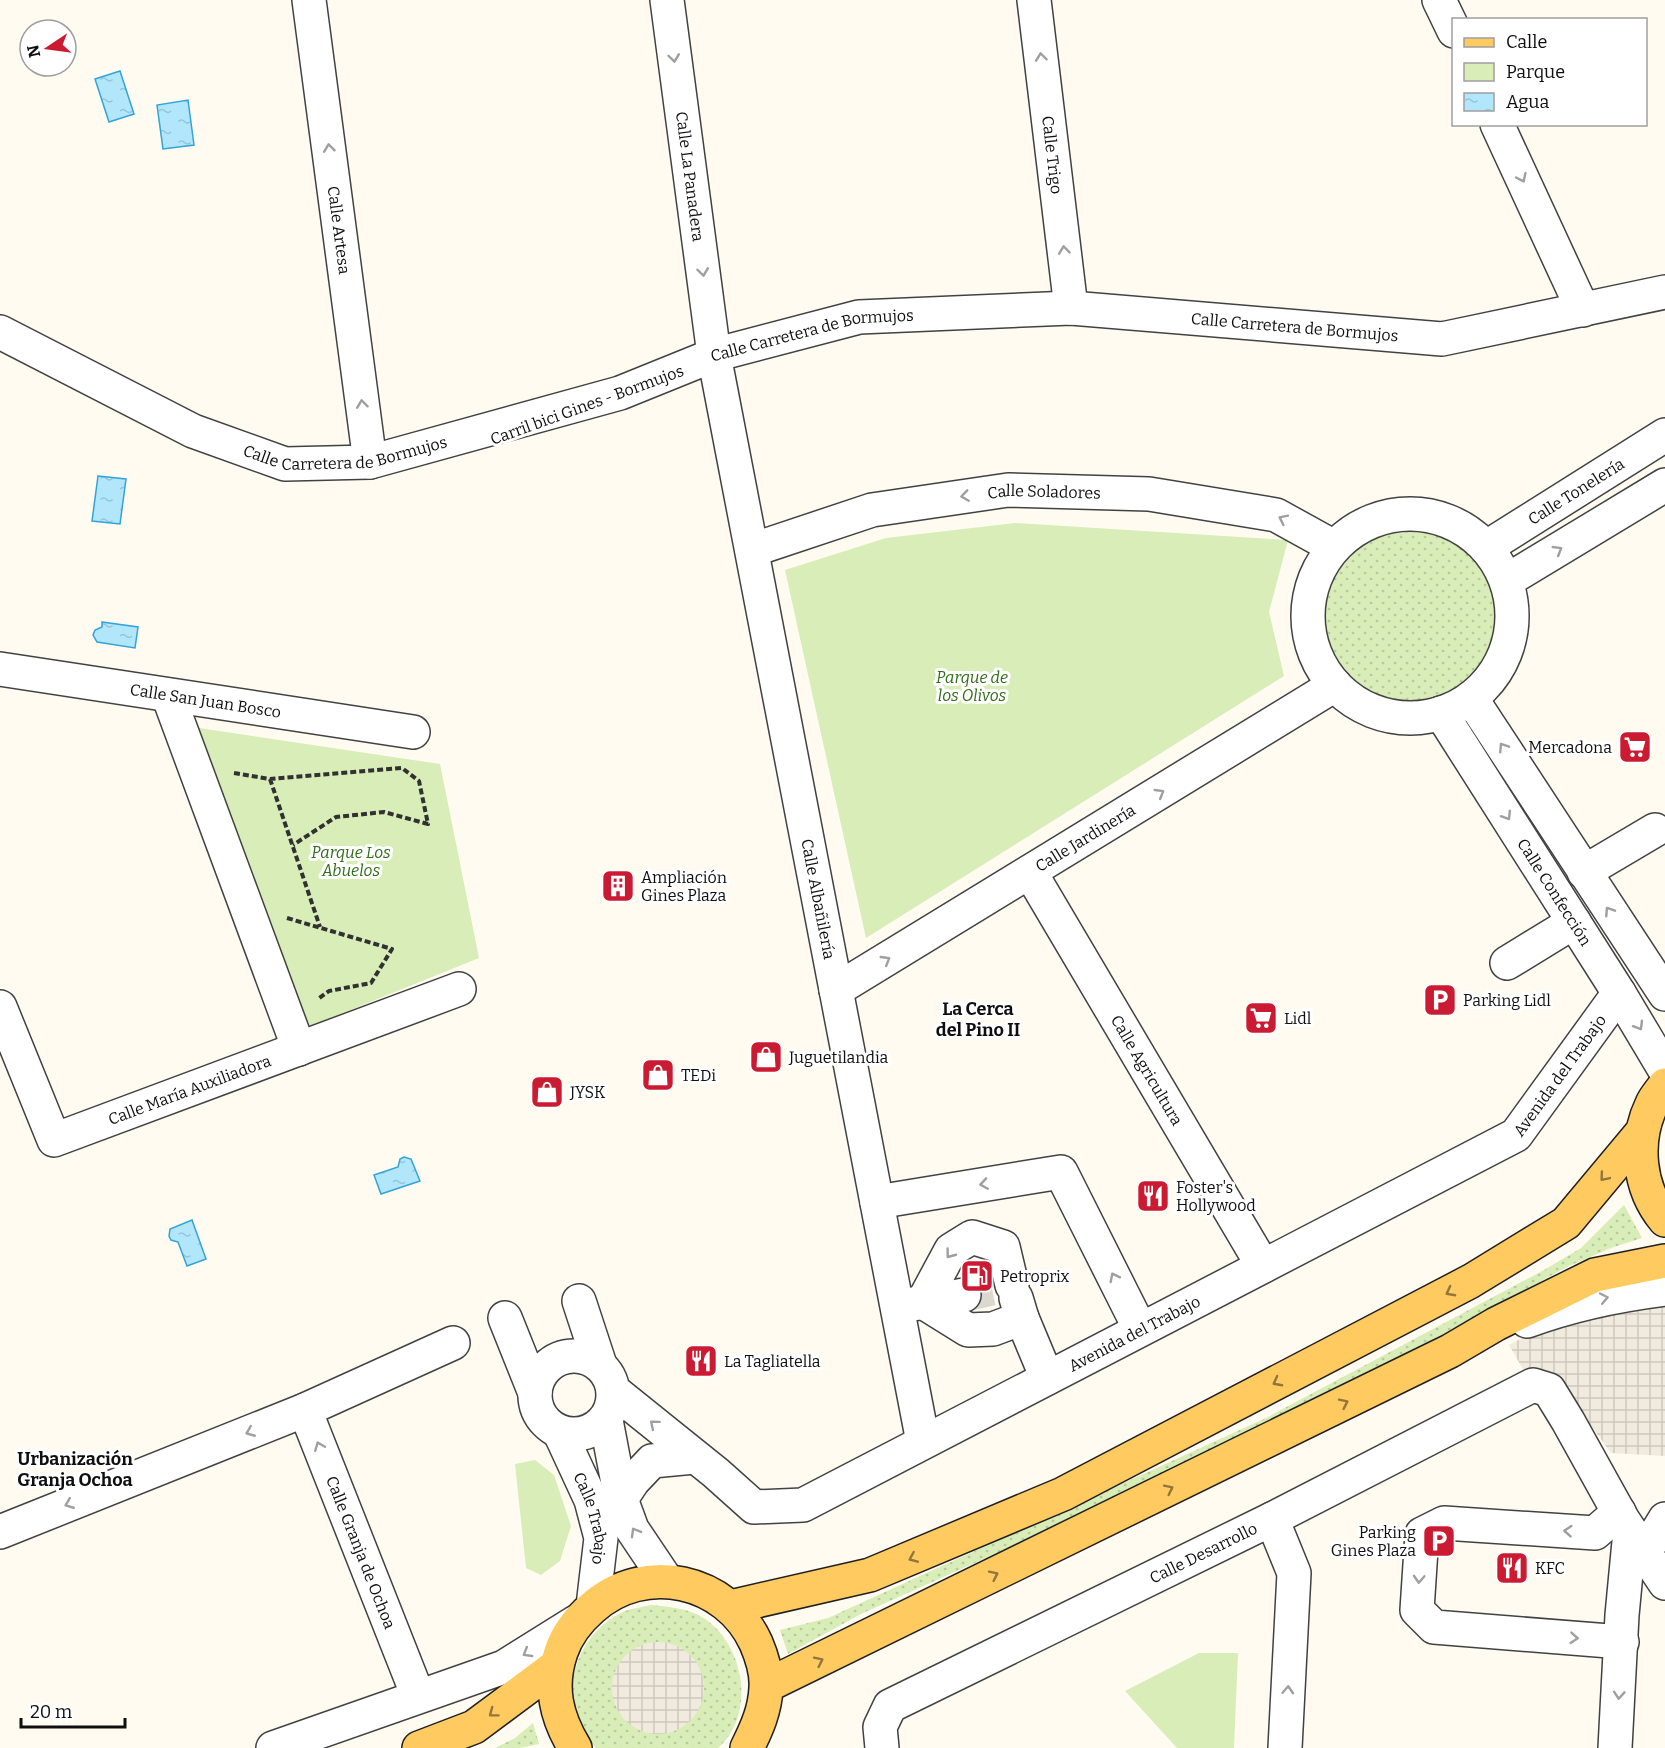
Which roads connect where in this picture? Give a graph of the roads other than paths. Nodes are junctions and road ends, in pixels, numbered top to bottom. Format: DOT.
graph roads {
  1 [pos="309,0"];
  2 [pos="667,0"];
  3 [pos="1034,0"];
  4 [pos="1439,0"];
  5 [pos="1452,27"];
  6 [pos="1498,126"];
  7 [pos="1665,292"];
  8 [pos="1071,308"];
  9 [pos="1583,310"];
  10 [pos="0,332"];
  11 [pos="714,355"];
  12 [pos="1665,435"];
  13 [pos="370,462"];
  14 [pos="1665,485"];
  15 [pos="1334,547"];
  16 [pos="1487,547"];
  17 [pos="752,550"];
  18 [pos="1509,580"];
  19 [pos="0,669"];
  20 [pos="1335,685"];
  21 [pos="168,695"];
  22 [pos="1471,698"];
  23 [pos="1441,713"];
  24 [pos="414,732"];
  25 [pos="1655,830"];
  26 [pos="1030,872"];
  27 [pos="1584,872"];
  28 [pos="1575,922"];
  29 [pos="1507,963"];
  30 [pos="1656,977"];
  31 [pos="459,988"];
  32 [pos="836,990"];
  33 [pos="1619,993"];
  34 [pos="0,1007"];
  35 [pos="298,1049"];
  36 [pos="1665,1070"];
  37 [pos="1665,1084"];
  38 [pos="1642,1132"];
  39 [pos="877,1202"];
  40 [pos="1665,1220"];
  41 [pos="1665,1261"];
  42 [pos="1263,1266"];
  43 [pos="1665,1288"];
  44 [pos="989,1290"];
  45 [pos="579,1301"];
  46 [pos="910,1305"];
  47 [pos="505,1318"];
  48 [pos="1022,1318"];
  49 [pos="1140,1329"];
  50 [pos="453,1343"];
  51 [pos="1450,1351"];
  52 [pos="1047,1378"];
  53 [pos="607,1392"];
  54 [pos="535,1393"];
  55 [pos="305,1410"];
  56 [pos="560,1432"];
  57 [pos="923,1442"];
  58 [pos="694,1457"];
  59 [pos="621,1499"];
  60 [pos="1272,1519"];
  61 [pos="1665,1519"];
  62 [pos="0,1532"];
  63 [pos="1631,1532"];
  64 [pos="667,1581"];
  65 [pos="1665,1583"];
  66 [pos="1665,1596"];
  67 [pos="730,1607"];
  68 [pos="585,1614"];
  69 [pos="1622,1629"];
  70 [pos="556,1666"];
  71 [pos="766,1686"];
  72 [pos="418,1696"];
  73 [pos="884,1741"];
  74 [pos="273,1748"];
  75 [pos="419,1748"];
  76 [pos="575,1748"];
  77 [pos="748,1748"];
  78 [pos="1285,1748"];
  79 [pos="1615,1748"];
  13 -- 1 [label="street, Calle Artesa, one-way"];
  2 -- 11 [label="street, Calle La Panadera, one-way"];
  8 -- 3 [label="street, Calle Trigo, one-way"];
  4 -- 5 [label="street"];
  6 -- 9 [label="street, one-way"];
  7 -- 9 [label="street, Calle Carretera de Bormujos"];
  8 -- 9 [label="street, Calle Carretera de Bormujos"];
  8 -- 11 [label="street, Calle Carretera de Bormujos"];
  10 -- 13 [label="street, Calle Carretera de Bormujos"];
  11 -- 13 [label="street, Calle Carretera de Bormujos"];
  11 -- 17 [label="street, Calle Albañilería"];
  12 -- 16 [label="street, Calle Tonelería"];
  18 -- 14 [label="street, one-way"];
  15 -- 16 [label="street"];
  15 -- 17 [label="street, Calle Soladores, one-way"];
  15 -- 20 [label="street"];
  16 -- 18 [label="street"];
  17 -- 32 [label="street, Calle Albañilería"];
  18 -- 22 [label="street"];
  19 -- 21 [label="street, Calle San Juan Bosco"];
  20 -- 23 [label="street"];
  26 -- 20 [label="street, Calle Jardinería, one-way"];
  21 -- 24 [label="street, Calle San Juan Bosco"];
  21 -- 35 [label="street"];
  22 -- 23 [label="street"];
  27 -- 22 [label="street, Calle Confección, one-way"];
  23 -- 28 [label="street, Calle Confección, one-way"];
  25 -- 27 [label="street"];
  32 -- 26 [label="street, Calle Jardinería, one-way"];
  26 -- 42 [label="street, Calle Agricultura"];
  30 -- 27 [label="street, Calle Confección, one-way"];
  28 -- 29 [label="street"];
  28 -- 30 [label="street"];
  28 -- 33 [label="street, Calle Confección"];
  31 -- 35 [label="street, Calle María Auxiliadora"];
  32 -- 39 [label="street, Calle Albañilería"];
  33 -- 36 [label="street, Calle Confección, one-way"];
  33 -- 42 [label="street, Avenida del Trabajo"];
  34 -- 35 [label="street, Calle María Auxiliadora"];
  37 -- 38 [label="main road"];
  38 -- 40 [label="main road"];
  38 -- 67 [label="main road, one-way"];
  39 -- 46 [label="street, Calle Albañilería"];
  49 -- 39 [label="street, one-way"];
  41 -- 51 [label="main road"];
  42 -- 49 [label="street, Avenida del Trabajo"];
  51 -- 43 [label="street, one-way"];
  44 -- 46 [label="street"];
  44 -- 46 [label="street, one-way"];
  44 -- 48 [label="street"];
  45 -- 53 [label="street"];
  46 -- 48 [label="street"];
  46 -- 57 [label="street, Calle Albañilería"];
  47 -- 54 [label="street"];
  48 -- 52 [label="street"];
  49 -- 52 [label="street, Avenida del Trabajo"];
  50 -- 55 [label="street"];
  71 -- 51 [label="main road, one-way"];
  52 -- 57 [label="street, Avenida del Trabajo"];
  53 -- 54 [label="street"];
  53 -- 56 [label="street"];
  58 -- 53 [label="street, Avenida del Trabajo, one-way"];
  53 -- 59 [label="street"];
  54 -- 56 [label="street"];
  55 -- 62 [label="street, one-way"];
  72 -- 55 [label="street, Calle Granja de Ochoa, one-way"];
  56 -- 68 [label="street, Calle Trabajo"];
  57 -- 58 [label="street, Avenida del Trabajo"];
  58 -- 59 [label="street"];
  64 -- 59 [label="street, one-way"];
  60 -- 63 [label="street, Calle Desarrollo"];
  60 -- 73 [label="street, Calle Desarrollo"];
  78 -- 60 [label="street, one-way"];
  61 -- 63 [label="street"];
  63 -- 65 [label="street"];
  63 -- 69 [label="street"];
  63 -- 69 [label="street, one-way"];
  64 -- 67 [label="main road"];
  64 -- 68 [label="main road"];
  66 -- 69 [label="street"];
  67 -- 71 [label="main road"];
  68 -- 70 [label="main road"];
  68 -- 72 [label="street, one-way"];
  69 -- 79 [label="street, one-way"];
  70 -- 75 [label="main road, one-way"];
  70 -- 76 [label="main road"];
  71 -- 77 [label="main road"];
  72 -- 74 [label="street"];
}
